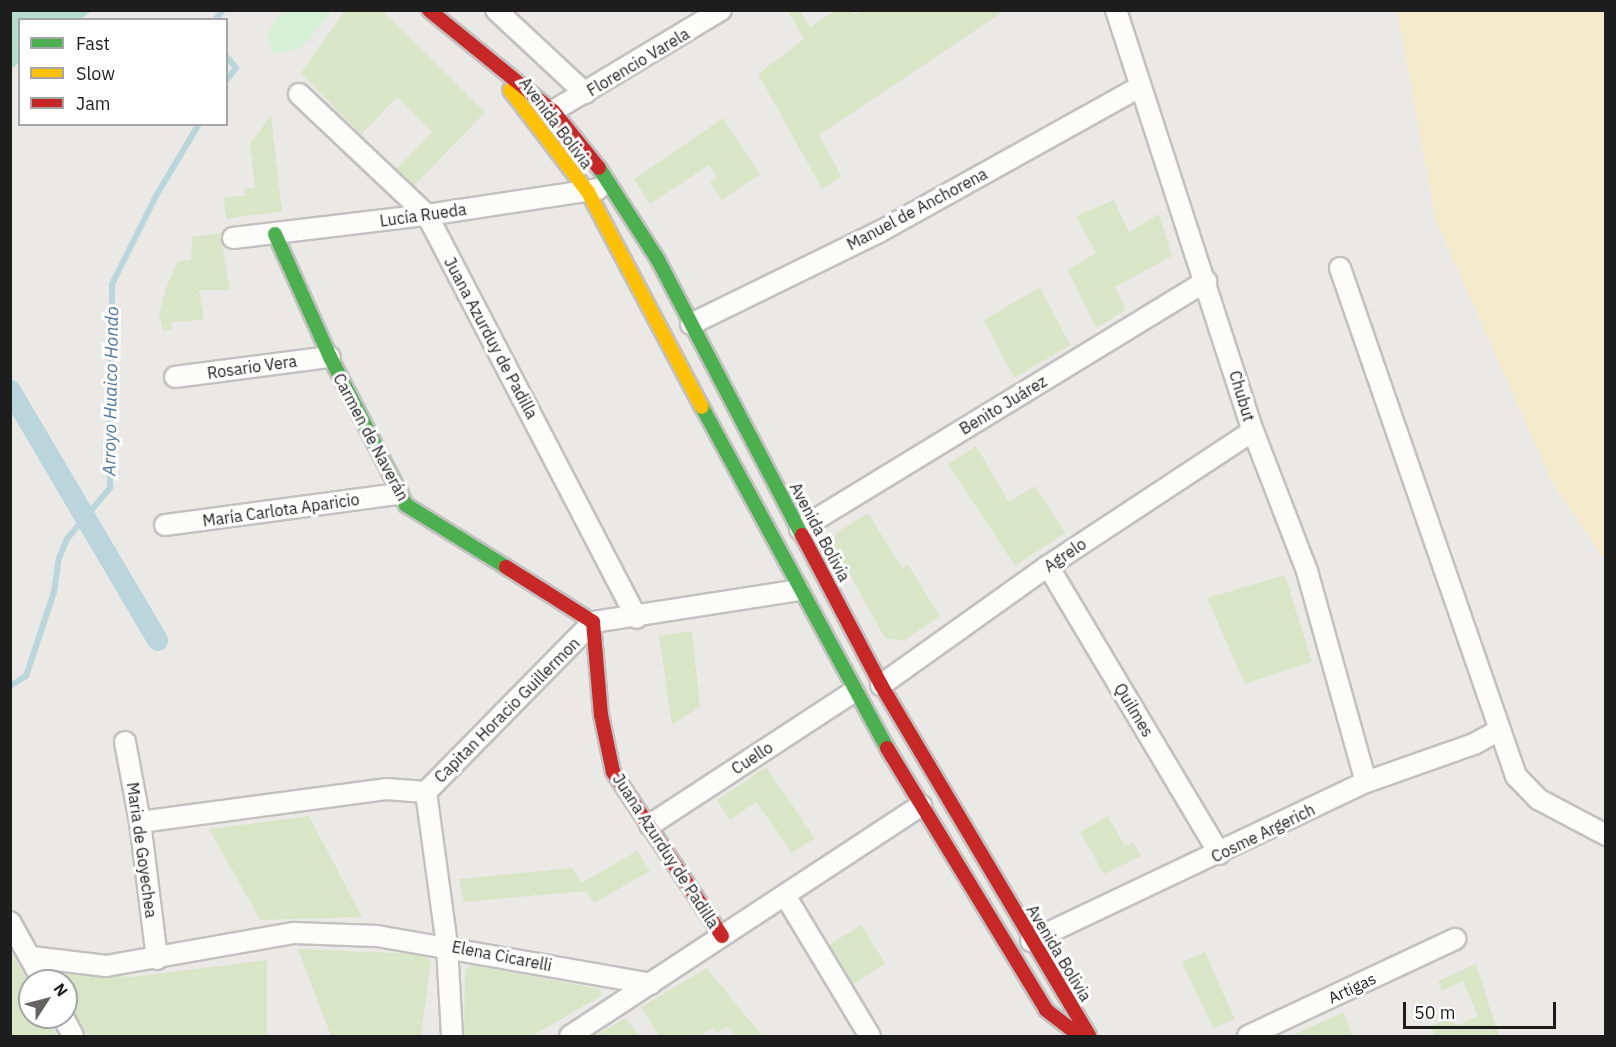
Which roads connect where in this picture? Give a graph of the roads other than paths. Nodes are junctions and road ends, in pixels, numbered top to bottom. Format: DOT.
graph roads {
  1 [pos="429,10"];
  2 [pos="496,10"];
  3 [pos="721,10"];
  4 [pos="1116,10"];
  5 [pos="494,66"];
  6 [pos="1140,87"];
  7 [pos="299,93"];
  8 [pos="585,93"];
  9 [pos="553,111"];
  10 [pos="612,184"];
  11 [pos="588,192"];
  12 [pos="427,215"];
  13 [pos="275,234"];
  14 [pos="233,238"];
  15 [pos="1340,268"];
  16 [pos="1206,281"];
  17 [pos="691,324"];
  18 [pos="330,357"];
  19 [pos="175,377"];
  20 [pos="1253,431"];
  21 [pos="398,494"];
  22 [pos="165,525"];
  23 [pos="800,529"];
  24 [pos="1048,566"];
  25 [pos="799,590"];
  26 [pos="637,618"];
  27 [pos="593,622"];
  28 [pos="881,685"];
  29 [pos="853,692"];
  30 [pos="1497,731"];
  31 [pos="125,742"];
  32 [pos="1366,782"];
  33 [pos="426,792"];
  34 [pos="921,805"];
  35 [pos="140,822"];
  36 [pos="651,825"];
  37 [pos="1605,835"];
  38 [pos="1220,854"];
  39 [pos="786,897"];
  40 [pos="10,922"];
  41 [pos="722,936"];
  42 [pos="1455,939"];
  43 [pos="1031,941"];
  44 [pos="447,946"];
  45 [pos="31,957"];
  46 [pos="157,959"];
  47 [pos="37,969"];
  48 [pos="651,984"];
  49 [pos="1067,1034"];
  50 [pos="452,1036"];
  51 [pos="570,1036"];
  52 [pos="870,1036"];
  53 [pos="1089,1036"];
  54 [pos="1248,1036"];
  1 -- 5 [label="street, Avenida Bolivia"];
  2 -- 8 [label="street"];
  3 -- 8 [label="street, Florencio Varela"];
  4 -- 6 [label="street, Chubut"];
  5 -- 9 [label="street, Avenida Bolivia"];
  5 -- 11 [label="street, Avenida Bolivia"];
  6 -- 16 [label="street, Chubut"];
  6 -- 17 [label="street, Manuel de Anchorena"];
  7 -- 12 [label="street, Juana Azurduy de Padilla"];
  8 -- 9 [label="street, Florencio Varela"];
  9 -- 10 [label="street, Avenida Bolivia"];
  10 -- 11 [label="street, Lucía Rueda"];
  10 -- 17 [label="street, Avenida Bolivia"];
  11 -- 12 [label="street, Lucía Rueda"];
  11 -- 25 [label="street, Avenida Bolivia"];
  12 -- 13 [label="street, Lucía Rueda"];
  12 -- 26 [label="street, Juana Azurduy de Padilla"];
  13 -- 14 [label="street, Lucía Rueda"];
  13 -- 18 [label="street, Carmen de Naverán"];
  15 -- 30 [label="street"];
  16 -- 20 [label="street, Chubut"];
  16 -- 23 [label="street, Benito Juárez"];
  17 -- 23 [label="street, Avenida Bolivia"];
  18 -- 19 [label="street, Rosario Vera"];
  18 -- 21 [label="street, Carmen de Naverán"];
  20 -- 24 [label="street, Agrelo"];
  20 -- 32 [label="street, Chubut"];
  21 -- 22 [label="street, María Carlota Aparicio"];
  21 -- 27 [label="street, Carmen de Naverán"];
  23 -- 28 [label="street, Avenida Bolivia"];
  24 -- 28 [label="street, Agrelo"];
  24 -- 38 [label="street, Quilmes"];
  25 -- 26 [label="street, Capitan Horacio Guillermon"];
  25 -- 29 [label="street, Avenida Bolivia"];
  26 -- 27 [label="street, Capitan Horacio Guillermon"];
  27 -- 33 [label="street, Capitan Horacio Guillermon"];
  27 -- 36 [label="street, Juana Azurduy de Padilla"];
  28 -- 43 [label="street, Avenida Bolivia"];
  29 -- 34 [label="street, Avenida Bolivia"];
  29 -- 36 [label="street, Cuello"];
  30 -- 32 [label="street, Cosme Argerich"];
  30 -- 37 [label="street"];
  31 -- 35 [label="street, Maria de Goyechea"];
  32 -- 38 [label="street, Cosme Argerich"];
  33 -- 35 [label="street, Capitan Horacio Guillermon"];
  33 -- 44 [label="street"];
  34 -- 39 [label="street"];
  34 -- 49 [label="street, Avenida Bolivia"];
  35 -- 46 [label="street, Maria de Goyechea"];
  36 -- 41 [label="street, Juana Azurduy de Padilla"];
  38 -- 43 [label="street, Cosme Argerich"];
  39 -- 41 [label="street"];
  39 -- 52 [label="street"];
  40 -- 45 [label="street"];
  41 -- 48 [label="street"];
  42 -- 54 [label="street, Artigas"];
  43 -- 53 [label="street, Avenida Bolivia"];
  44 -- 46 [label="street, Elena Cicarelli"];
  44 -- 48 [label="street, Elena Cicarelli"];
  44 -- 50 [label="street"];
  45 -- 46 [label="street, Elena Cicarelli"];
  45 -- 47 [label="street"];
  48 -- 51 [label="street"];
}
